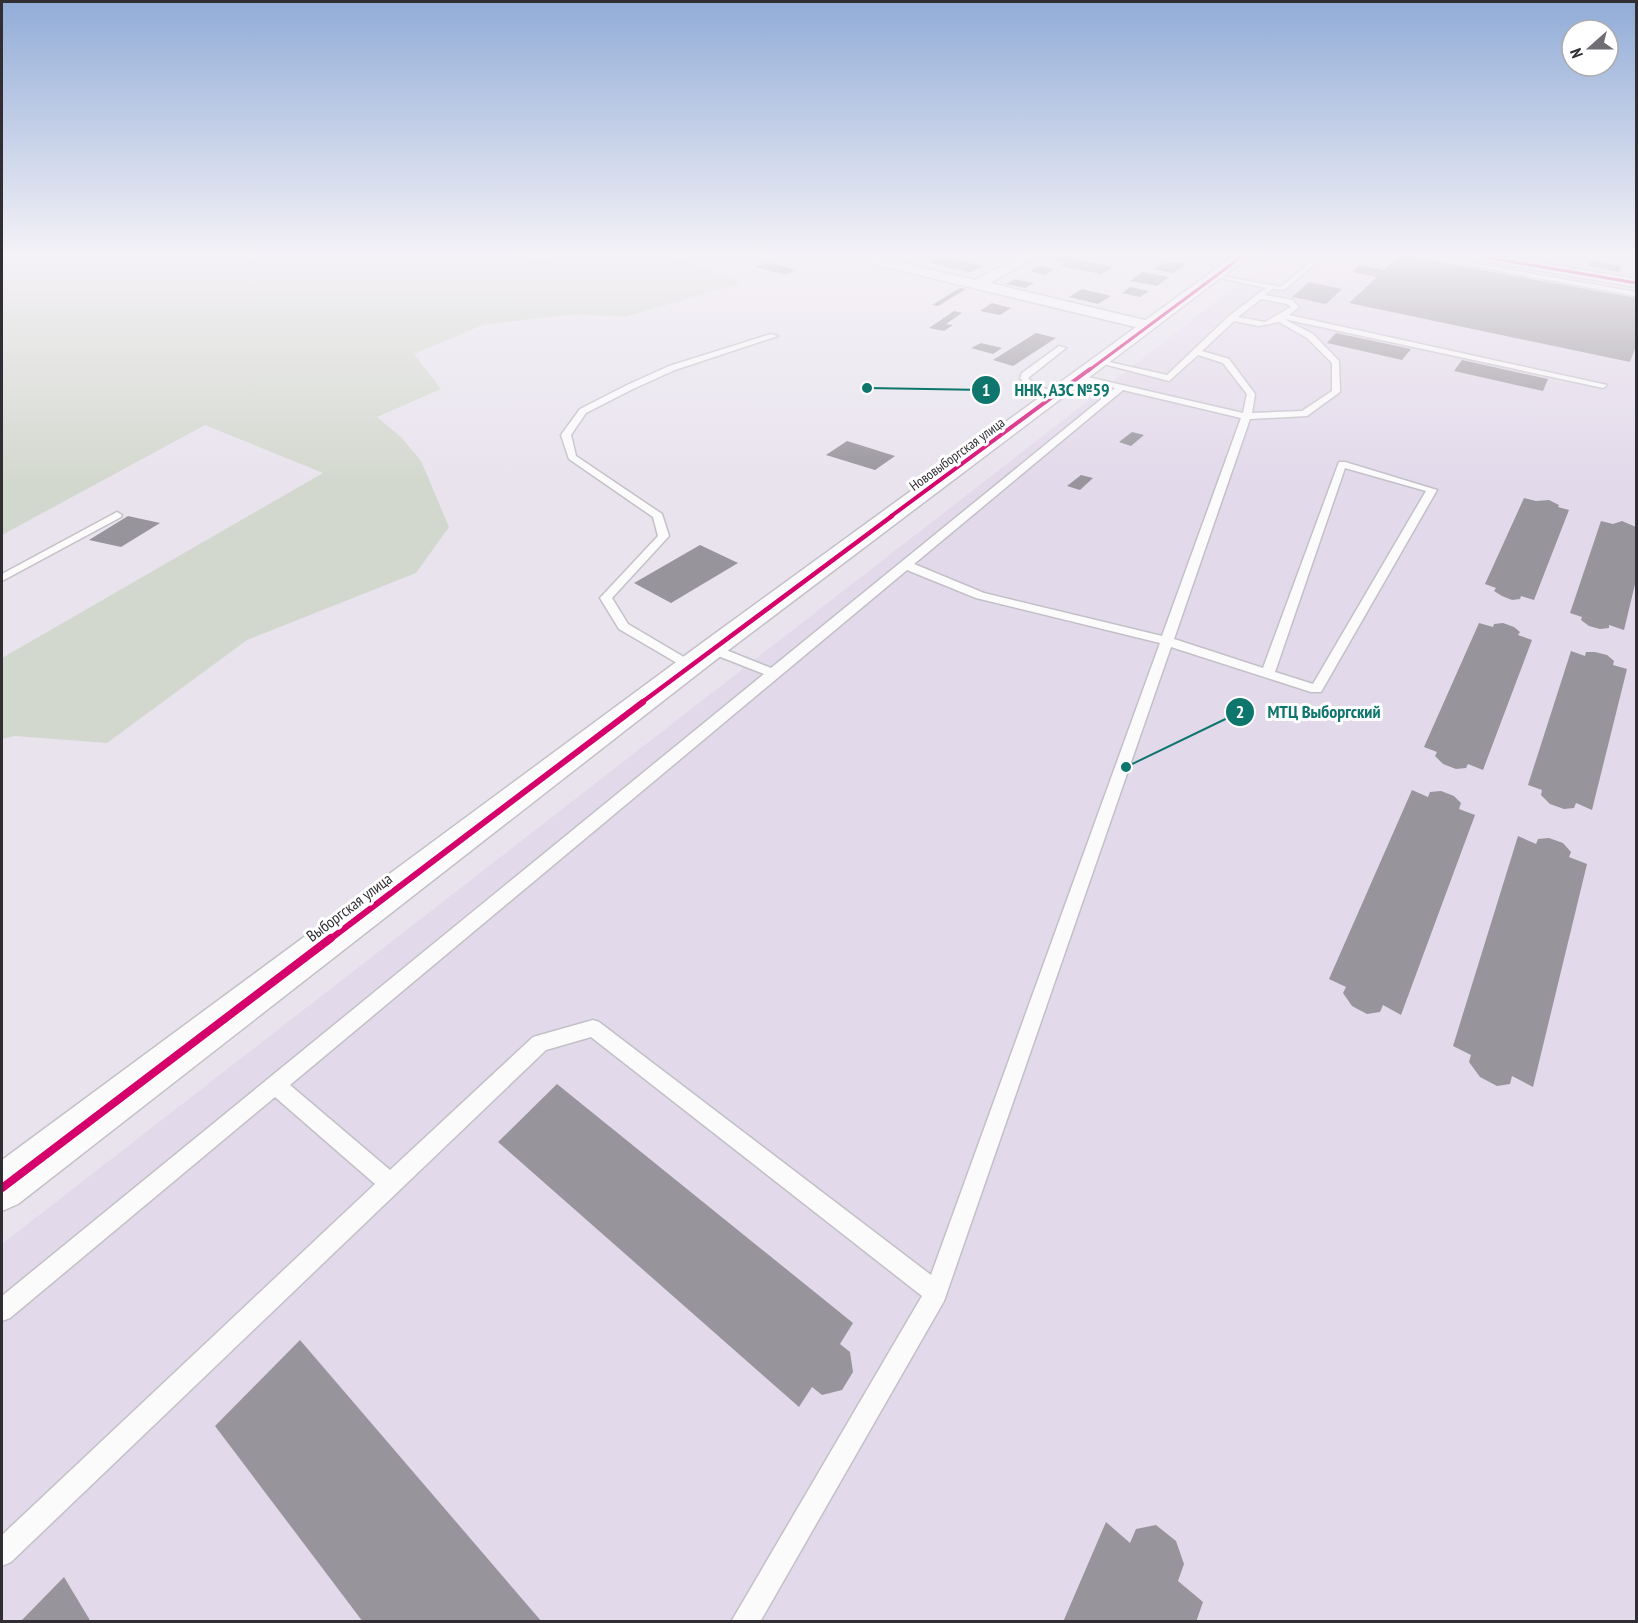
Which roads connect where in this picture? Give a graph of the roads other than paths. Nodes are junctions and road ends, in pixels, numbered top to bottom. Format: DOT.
graph roads {
  1 [pos="1141,331"];
  2 [pos="1219,331"];
  3 [pos="1302,331"];
  4 [pos="1343,331"];
  5 [pos="774,336"];
  6 [pos="1062,348"];
  7 [pos="1196,352"];
  8 [pos="1100,362"];
  9 [pos="1082,377"];
  10 [pos="1603,385"];
  11 [pos="1121,387"];
  12 [pos="1059,394"];
  13 [pos="1246,416"];
  14 [pos="117,515"];
  15 [pos="906,565"];
  16 [pos="2,578"];
  17 [pos="1166,641"];
  18 [pos="700,658"];
  19 [pos="775,674"];
  20 [pos="1268,674"];
  21 [pos="276,1084"];
  22 [pos="391,1183"];
  23 [pos="2,1188"];
  24 [pos="936,1293"];
  25 [pos="2,1310"];
  26 [pos="2,1553"];
  27 [pos="744,1622"];
  1 -- 8 [label="street, Нововыборгская улица"];
  2 -- 7 [label="lane"];
  3 -- 13 [label="lane"];
  4 -- 10 [label="lane"];
  5 -- 18 [label="lane"];
  6 -- 12 [label="lane"];
  7 -- 8 [label="lane"];
  7 -- 13 [label="lane"];
  8 -- 9 [label="street, Нововыборгская улица"];
  9 -- 11 [label="lane"];
  9 -- 12 [label="street, Нововыборгская улица"];
  11 -- 13 [label="lane"];
  11 -- 15 [label="lane"];
  12 -- 18 [label="street, Нововыборгская улица"];
  13 -- 17 [label="lane"];
  14 -- 16 [label="lane"];
  15 -- 17 [label="lane"];
  15 -- 19 [label="lane"];
  17 -- 20 [label="lane"];
  17 -- 24 [label="lane"];
  18 -- 19 [label="lane"];
  18 -- 23 [label="street, Выборгская улица"];
  19 -- 21 [label="lane"];
  20 -- 20 [label="lane"];
  21 -- 22 [label="lane"];
  21 -- 25 [label="lane"];
  22 -- 24 [label="lane"];
  22 -- 26 [label="lane"];
  24 -- 27 [label="lane"];
}
